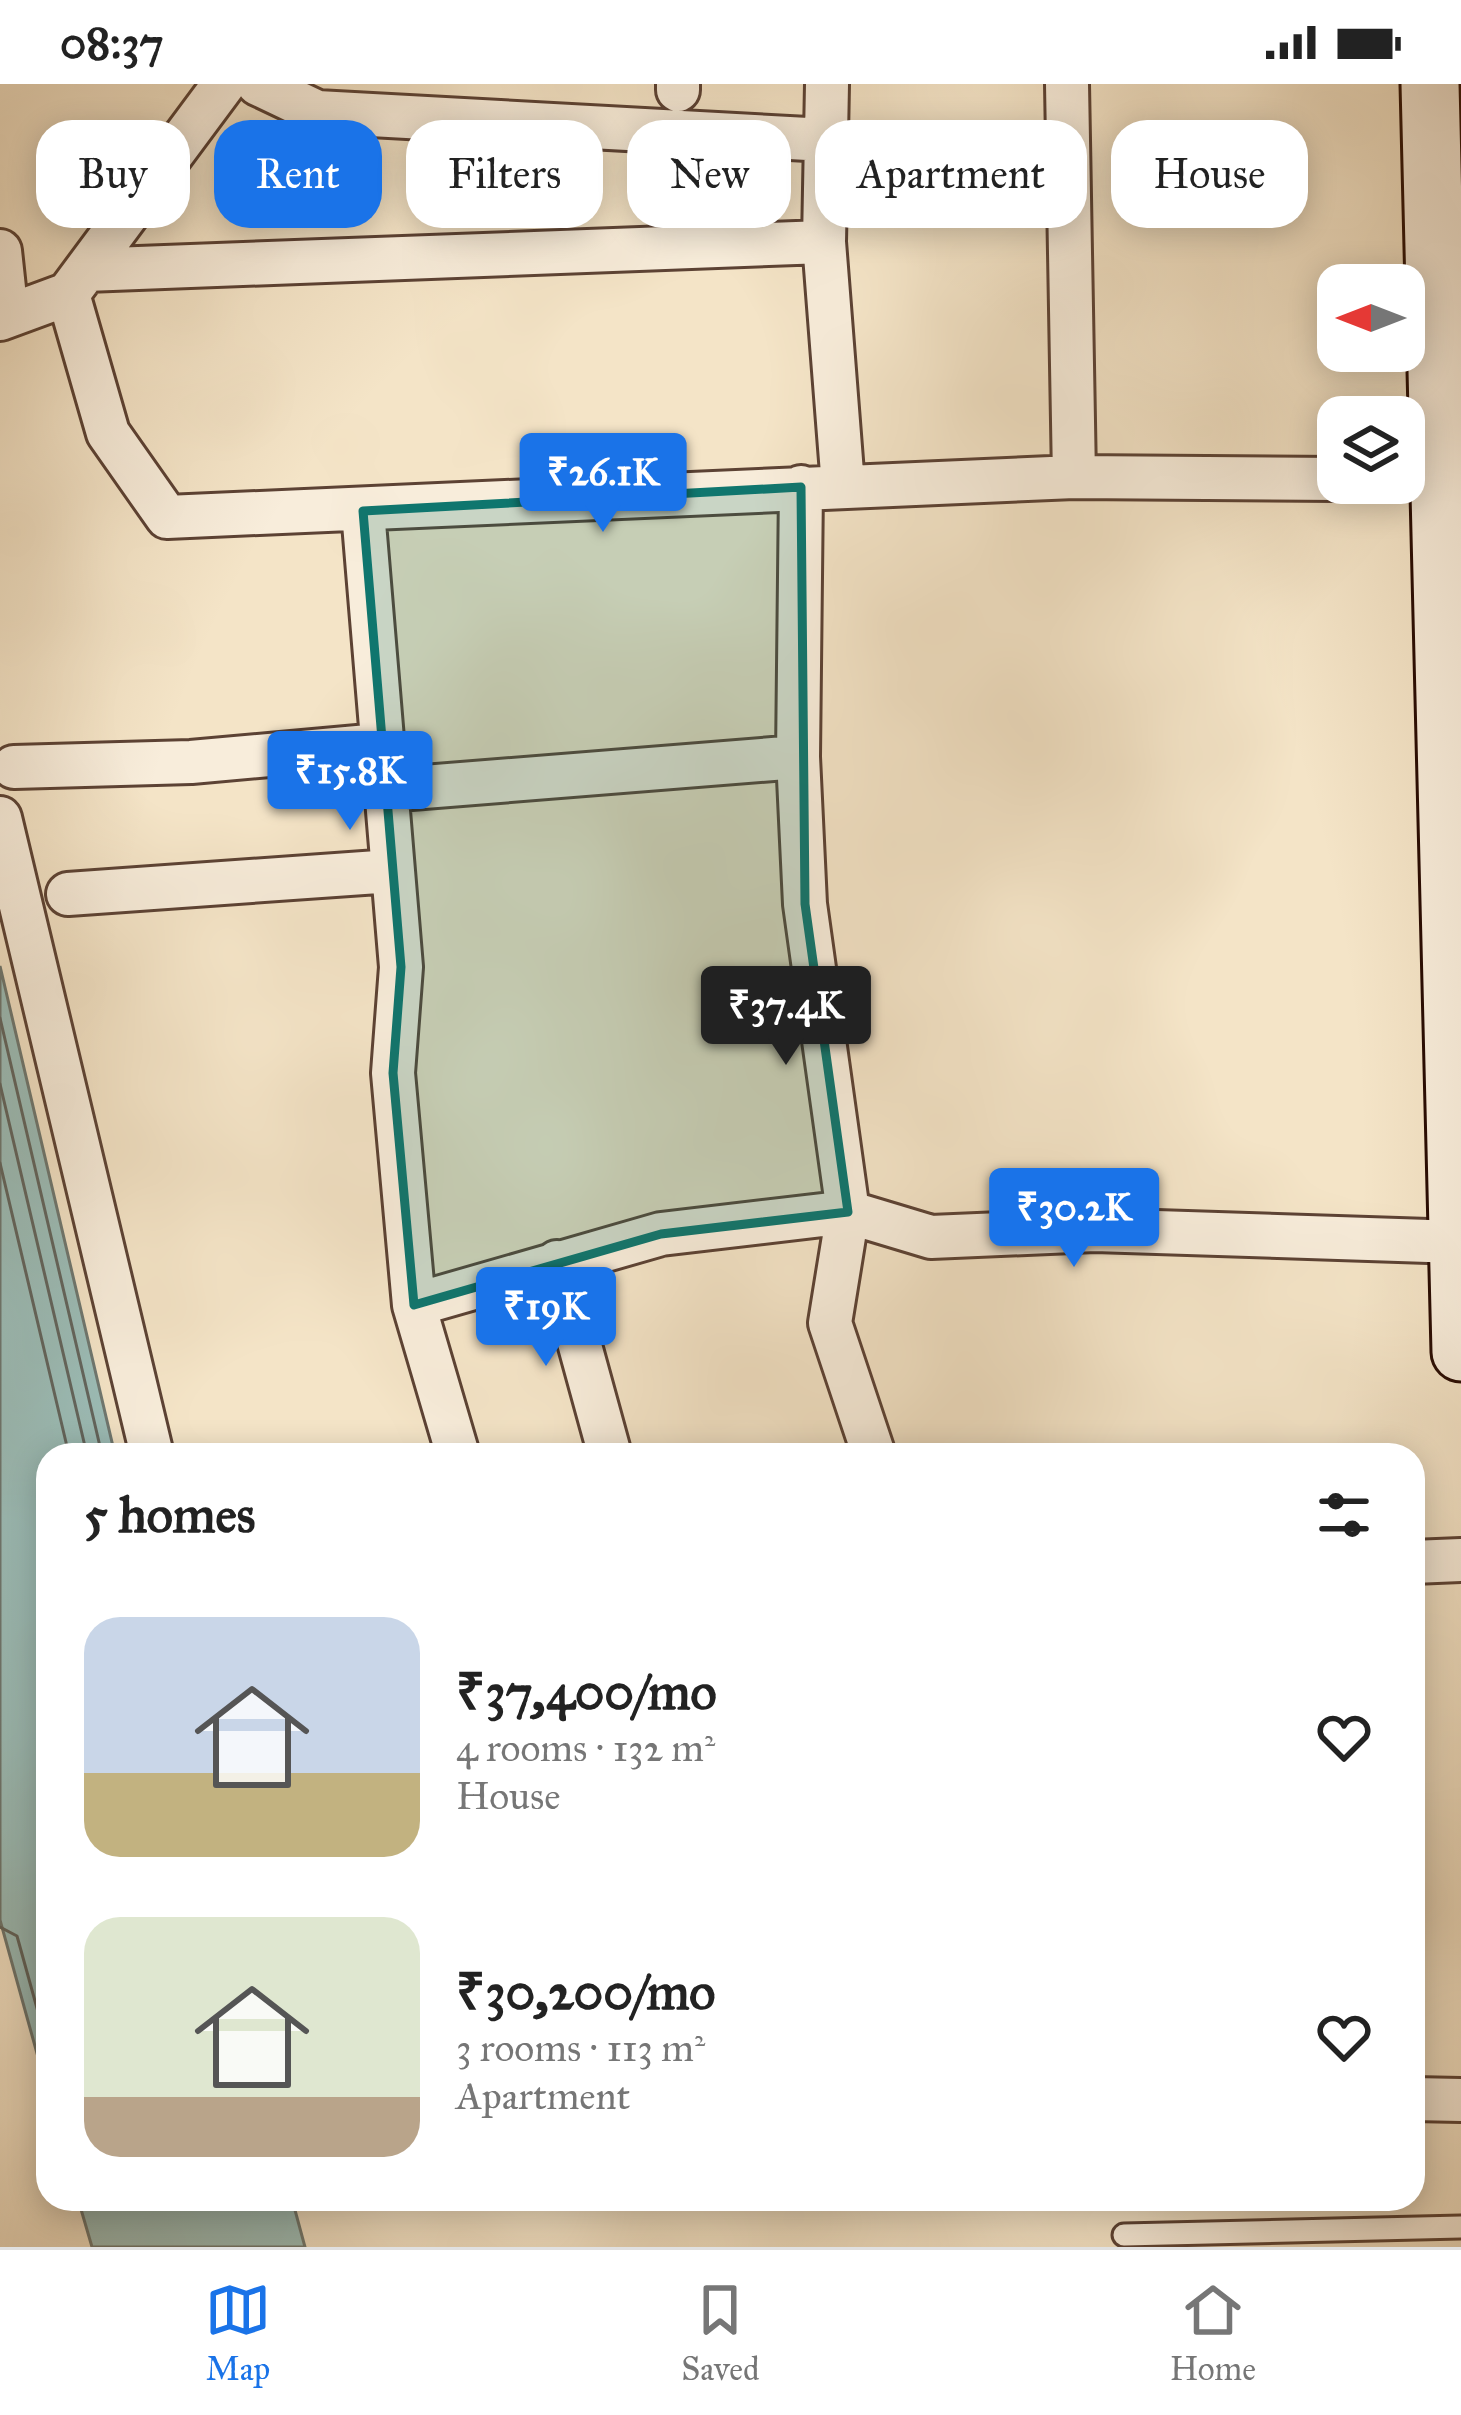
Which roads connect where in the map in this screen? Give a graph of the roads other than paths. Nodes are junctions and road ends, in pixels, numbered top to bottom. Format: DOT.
graph roads {
  1 [pos="224,84"];
  2 [pos="258,84"];
  3 [pos="827,84"];
  4 [pos="1067,84"];
  5 [pos="1430,84"];
  6 [pos="826,120"];
  7 [pos="815,139"];
  8 [pos="824,228"];
  9 [pos="824,242"];
  10 [pos="0,251"];
  11 [pos="77,282"];
  12 [pos="4,317"];
  13 [pos="1423,396"];
  14 [pos="1074,477"];
  15 [pos="1317,479"];
  16 [pos="822,486"];
  17 [pos="1423,504"];
  18 [pos="363,511"];
  19 [pos="380,745"];
  20 [pos="798,757"];
  21 [pos="14,767"];
  22 [pos="386,790"];
  23 [pos="0,818"];
  24 [pos="392,871"];
  25 [pos="68,895"];
  26 [pos="1456,929"];
  27 [pos="848,1212"];
  28 [pos="1459,1242"];
  29 [pos="557,1262"];
  30 [pos="414,1305"];
  31 [pos="1461,1352"];
  32 [pos="149,1443"];
  33 [pos="454,1443"];
  34 [pos="607,1443"];
  35 [pos="870,1443"];
  36 [pos="1461,1560"];
  37 [pos="1425,1562"];
  38 [pos="1425,2099"];
  39 [pos="1461,2100"];
  40 [pos="1461,2227"];
  41 [pos="1124,2235"];
  1 -- 11 [label="street"];
  2 -- 7 [label="street"];
  3 -- 6 [label="street"];
  4 -- 14 [label="street"];
  5 -- 13 [label="main road"];
  8 -- 9 [label="street"];
  9 -- 11 [label="street"];
  9 -- 16 [label="street"];
  10 -- 12 [label="street"];
  11 -- 12 [label="street"];
  11 -- 18 [label="street"];
  14 -- 15 [label="street"];
  14 -- 16 [label="street"];
  16 -- 18 [label="street"];
  16 -- 20 [label="street"];
  17 -- 26 [label="main road"];
  18 -- 19 [label="street"];
  19 -- 21 [label="street"];
  19 -- 22 [label="street"];
  20 -- 22 [label="street"];
  20 -- 27 [label="street"];
  22 -- 24 [label="street"];
  23 -- 32 [label="street"];
  24 -- 25 [label="street"];
  24 -- 30 [label="street"];
  26 -- 28 [label="main road"];
  27 -- 28 [label="street"];
  27 -- 29 [label="street"];
  27 -- 35 [label="street"];
  28 -- 31 [label="main road"];
  29 -- 30 [label="street"];
  29 -- 34 [label="street"];
  30 -- 33 [label="street"];
  36 -- 37 [label="street"];
  38 -- 39 [label="street"];
  40 -- 41 [label="lane"];
}
